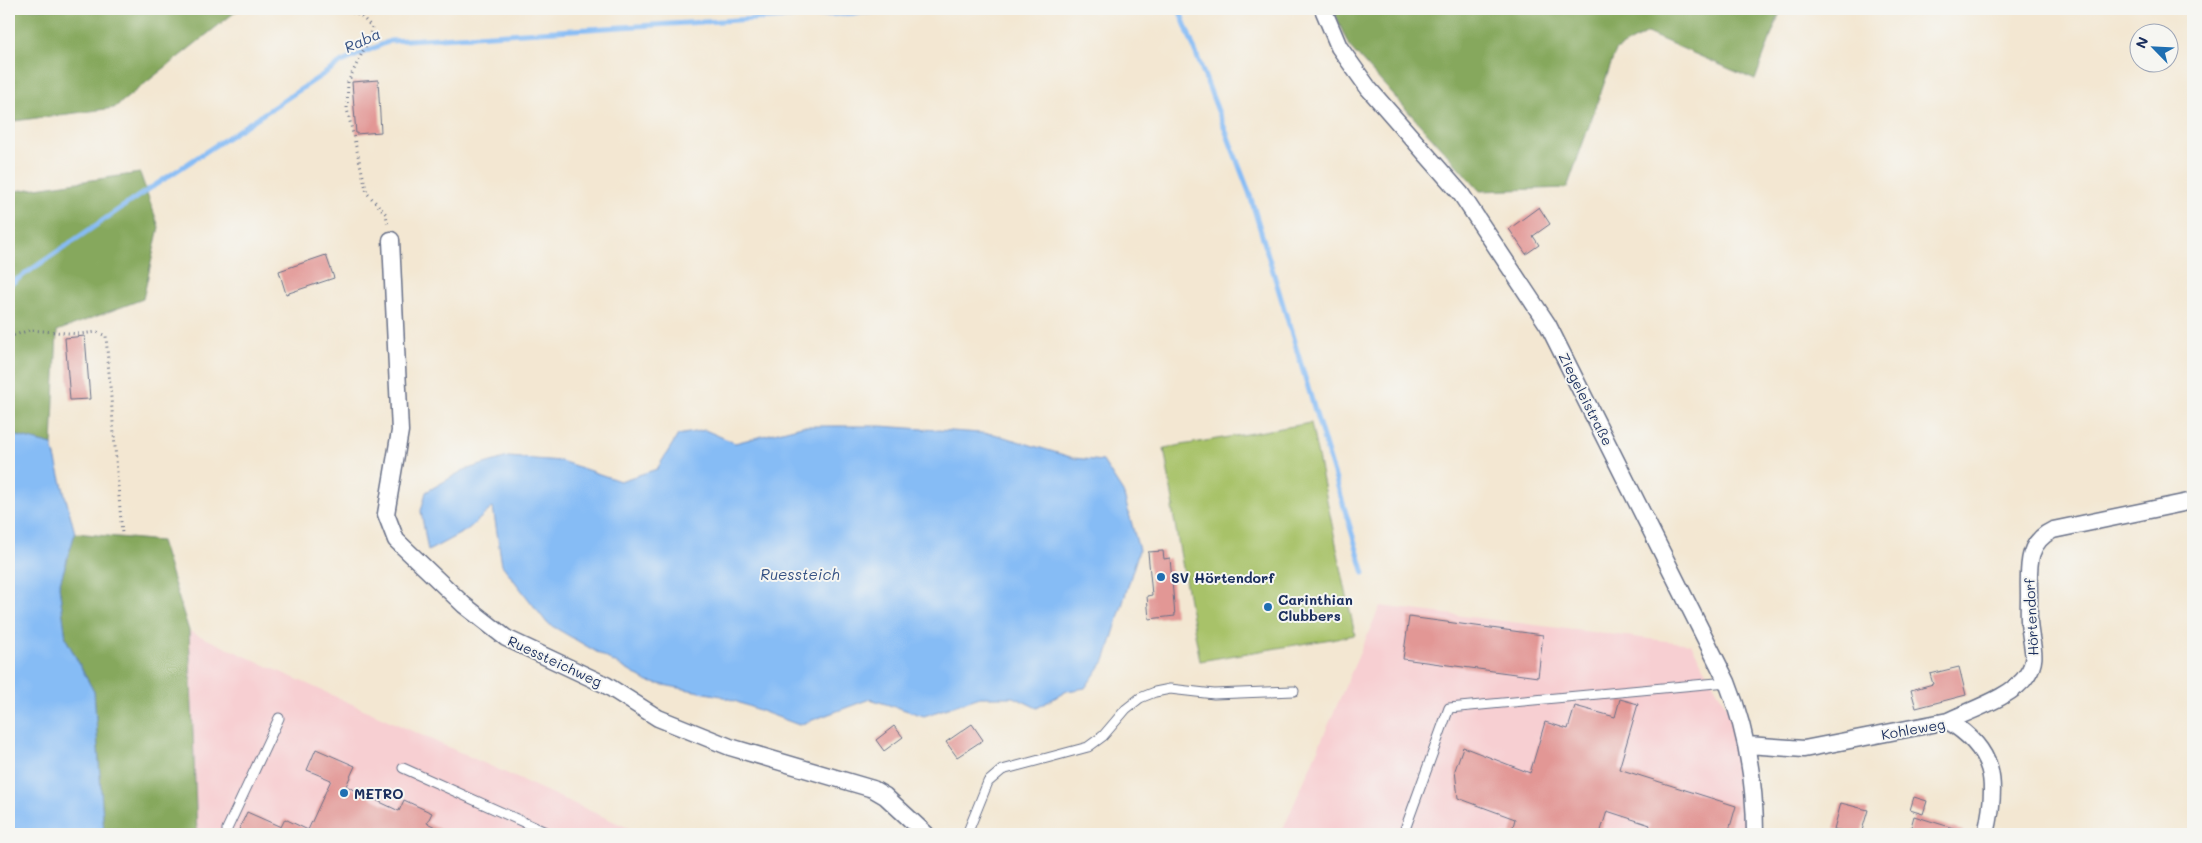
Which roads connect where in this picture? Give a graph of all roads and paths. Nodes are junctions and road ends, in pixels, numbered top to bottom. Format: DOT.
graph roads {
  1 [pos="343,9"];
  2 [pos="1324,9"];
  3 [pos="390,240"];
  4 [pos="9,337"];
  5 [pos="2193,501"];
  6 [pos="122,534"];
  7 [pos="1727,682"];
  8 [pos="1294,691"];
  9 [pos="279,718"];
  10 [pos="1948,721"];
  11 [pos="1748,744"];
  12 [pos="403,768"];
  13 [pos="227,834"];
  14 [pos="550,834"];
  15 [pos="926,834"];
  16 [pos="967,834"];
  17 [pos="1409,834"];
  18 [pos="1755,834"];
  19 [pos="1986,834"];
  1 -- 3 [label="path"];
  2 -- 7 [label="street, Ziegeleistraße"];
  3 -- 15 [label="street, Ruessteichweg"];
  4 -- 6 [label="path"];
  5 -- 10 [label="street, Hörtendorf"];
  7 -- 11 [label="street, Ziegeleistraße"];
  7 -- 17 [label="lane"];
  8 -- 16 [label="lane"];
  9 -- 13 [label="lane"];
  10 -- 11 [label="street, Kohleweg"];
  10 -- 19 [label="street, Kohleweg"];
  11 -- 18 [label="street, Ziegeleistraße"];
  12 -- 14 [label="lane"];
}
